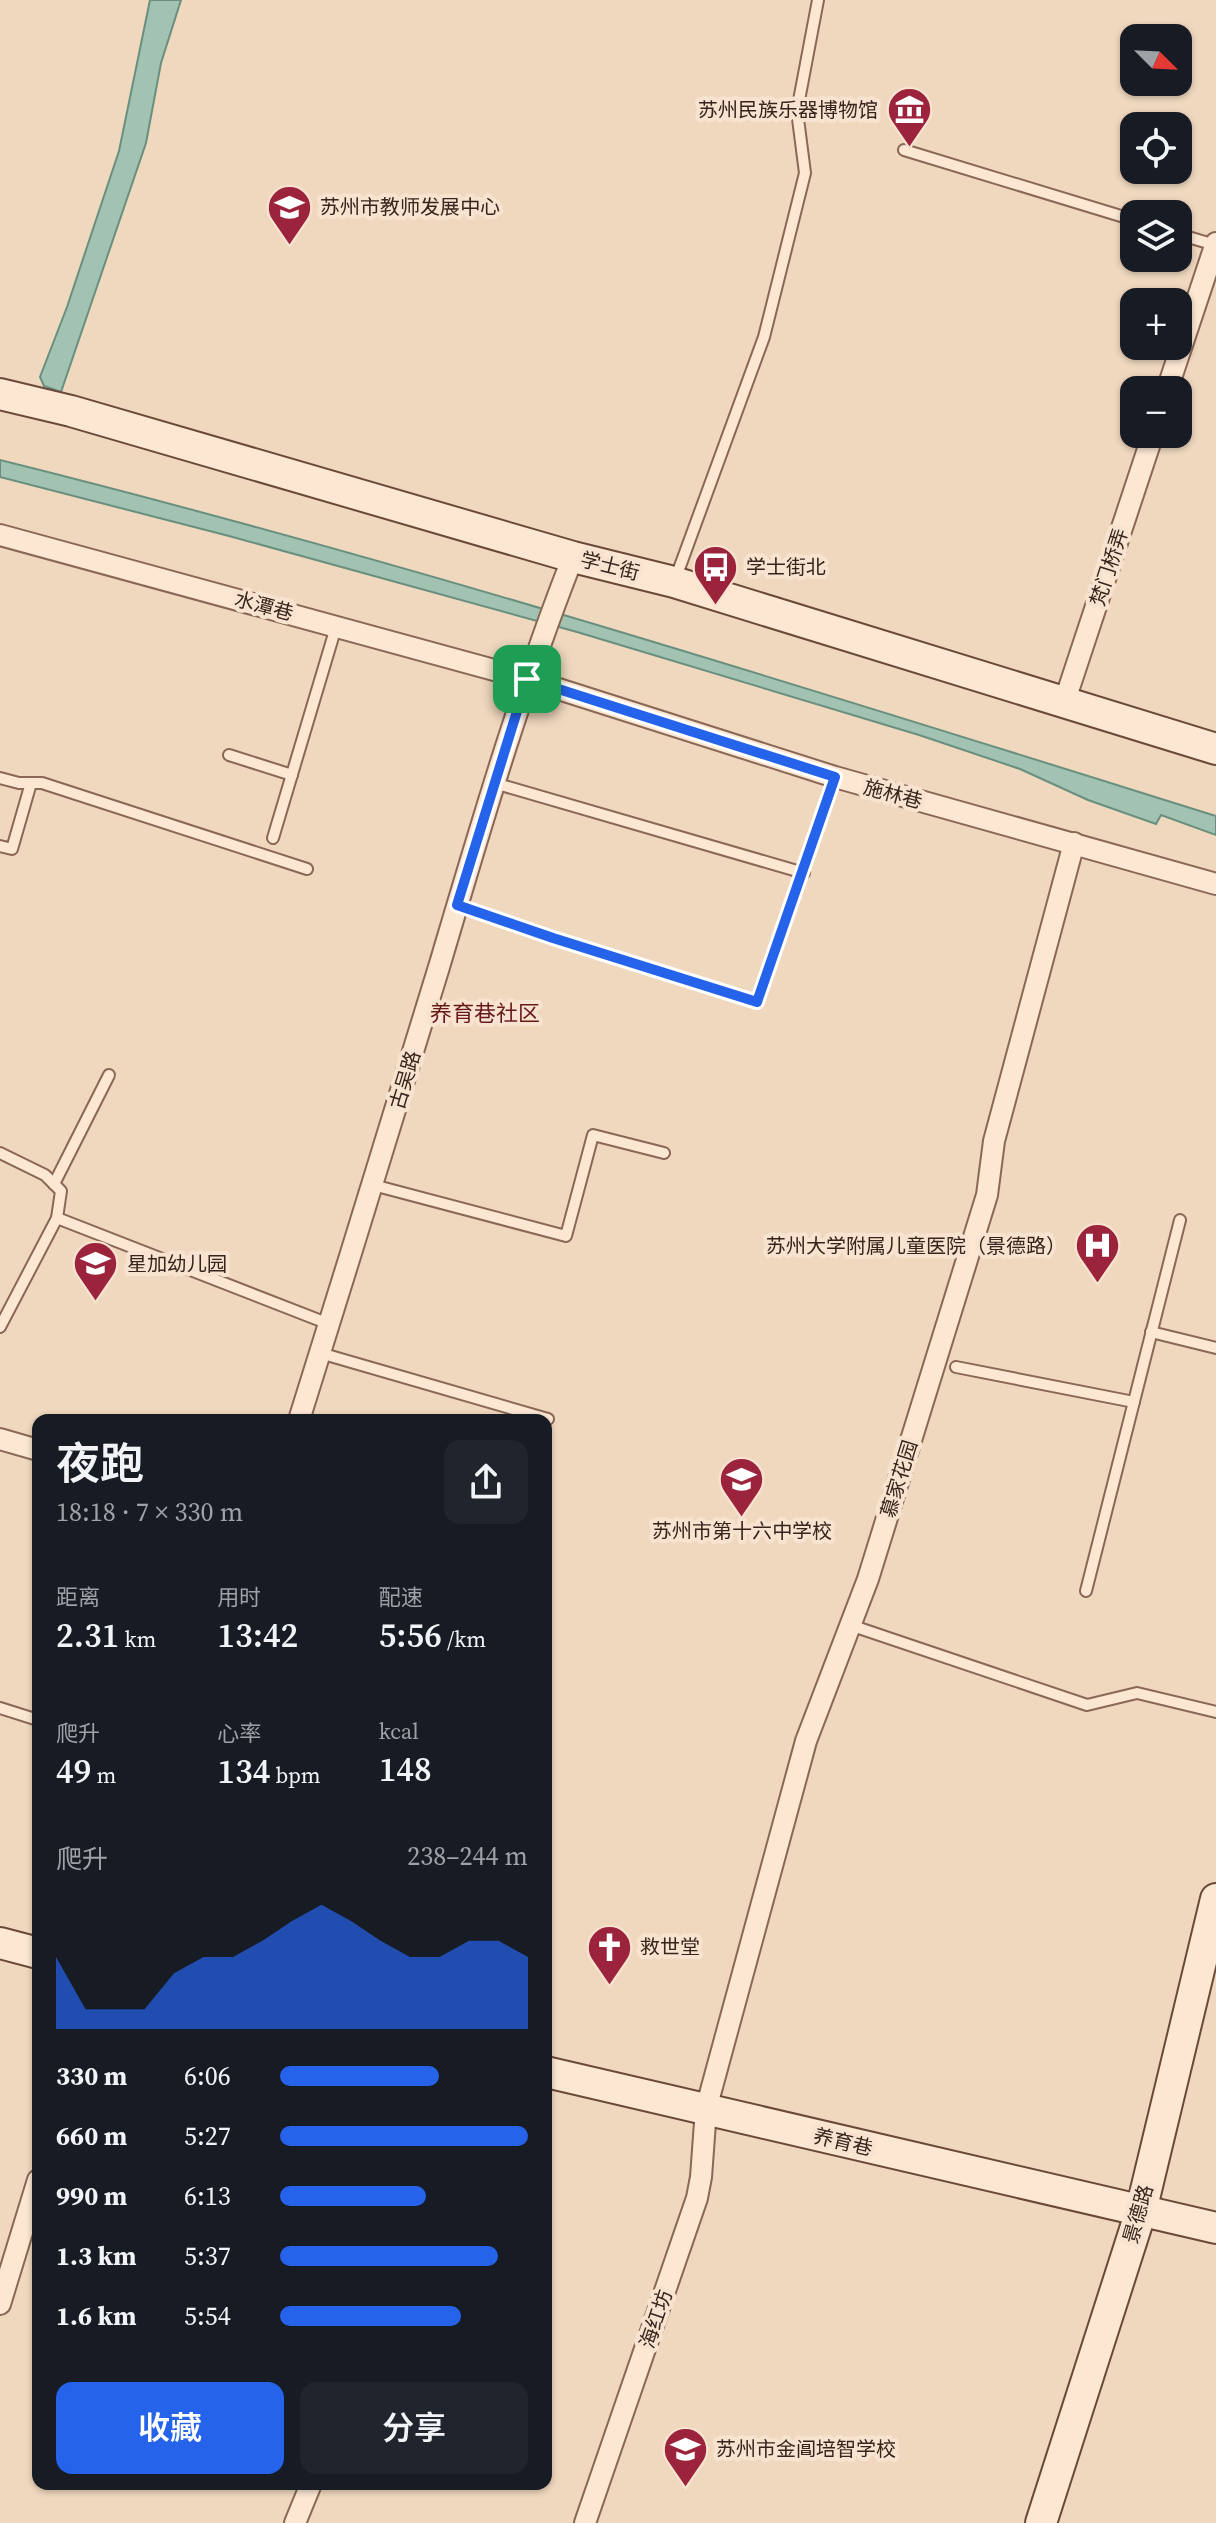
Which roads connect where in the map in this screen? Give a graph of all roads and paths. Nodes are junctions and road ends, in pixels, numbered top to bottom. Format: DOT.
graph roads {
  1 [pos="818,0"];
  2 [pos="904,150"];
  3 [pos="1120,216"];
  4 [pos="1192,238"];
  5 [pos="1216,244"];
  6 [pos="1172,376"];
  7 [pos="0,394"];
  8 [pos="1148,448"];
  9 [pos="0,535"];
  10 [pos="568,569"];
  11 [pos="674,582"];
  12 [pos="337,625"];
  13 [pos="527,679"];
  14 [pos="1065,700"];
  15 [pos="1216,749"];
  16 [pos="229,755"];
  17 [pos="292,775"];
  18 [pos="835,777"];
  19 [pos="0,778"];
  20 [pos="31,783"];
  21 [pos="494,783"];
  22 [pos="273,838"];
  23 [pos="1074,843"];
  24 [pos="0,846"];
  25 [pos="307,869"];
  26 [pos="804,873"];
  27 [pos="1216,884"];
  28 [pos="457,905"];
  29 [pos="109,1075"];
  30 [pos="0,1153"];
  31 [pos="664,1153"];
  32 [pos="54,1184"];
  33 [pos="373,1185"];
  34 [pos="57,1218"];
  35 [pos="1180,1220"];
  36 [pos="329,1324"];
  37 [pos="0,1327"];
  38 [pos="1151,1332"];
  39 [pos="1216,1348"];
  40 [pos="320,1353"];
  41 [pos="956,1367"];
  42 [pos="1134,1402"];
  43 [pos="301,1414"];
  44 [pos="531,1414"];
  45 [pos="0,1439"];
  46 [pos="32,1448"];
  47 [pos="1086,1591"];
  48 [pos="850,1625"];
  49 [pos="0,1708"];
  50 [pos="1216,1712"];
  51 [pos="32,1718"];
  52 [pos="1216,1899"];
  53 [pos="0,1943"];
  54 [pos="32,1951"];
  55 [pos="552,2073"];
  56 [pos="706,2109"];
  57 [pos="32,2200"];
  58 [pos="1141,2211"];
  59 [pos="1216,2228"];
  60 [pos="0,2304"];
  61 [pos="309,2490"];
  62 [pos="295,2523"];
  63 [pos="585,2523"];
  64 [pos="1041,2523"];
  1 -- 11 [label="lane"];
  2 -- 3 [label="lane"];
  4 -- 5 [label="lane"];
  5 -- 6 [label="street"];
  7 -- 10 [label="main road, 学士街"];
  8 -- 14 [label="street, 梵门桥弄"];
  9 -- 12 [label="street, 水潭巷"];
  10 -- 11 [label="main road, 学士街"];
  10 -- 13 [label="street, 古吴路"];
  11 -- 14 [label="main road, 学士街"];
  12 -- 13 [label="street, 水潭巷"];
  12 -- 17 [label="lane"];
  13 -- 18 [label="street, 施林巷"];
  13 -- 21 [label="street, 古吴路"];
  14 -- 15 [label="main road, 学士街"];
  16 -- 17 [label="lane"];
  17 -- 22 [label="lane"];
  18 -- 23 [label="street, 施林巷"];
  18 -- 26 [label="lane"];
  19 -- 20 [label="lane"];
  20 -- 24 [label="lane"];
  20 -- 25 [label="lane"];
  21 -- 26 [label="lane"];
  21 -- 28 [label="street, 古吴路"];
  23 -- 27 [label="street, 施林巷"];
  23 -- 48 [label="street, 慕家花园"];
  26 -- 28 [label="lane"];
  28 -- 33 [label="street, 古吴路"];
  29 -- 32 [label="lane"];
  30 -- 32 [label="lane"];
  31 -- 33 [label="lane"];
  32 -- 34 [label="lane"];
  33 -- 36 [label="street, 古吴路"];
  34 -- 36 [label="lane"];
  34 -- 37 [label="lane"];
  35 -- 38 [label="lane"];
  36 -- 40 [label="street, 古吴路"];
  38 -- 39 [label="lane"];
  38 -- 42 [label="lane"];
  40 -- 43 [label="street, 古吴路"];
  40 -- 44 [label="lane"];
  41 -- 42 [label="lane"];
  42 -- 47 [label="lane"];
  45 -- 46 [label="street"];
  48 -- 50 [label="lane"];
  48 -- 56 [label="street, 慕家花园"];
  49 -- 51 [label="lane"];
  52 -- 58 [label="main road, 景德路"];
  53 -- 54 [label="main road"];
  55 -- 56 [label="main road, 养育巷"];
  56 -- 58 [label="main road, 养育巷"];
  56 -- 63 [label="street, 海红坊"];
  57 -- 60 [label="street"];
  58 -- 59 [label="main road, 养育巷"];
  58 -- 64 [label="main road, 景德路"];
  61 -- 62 [label="street"];
}
